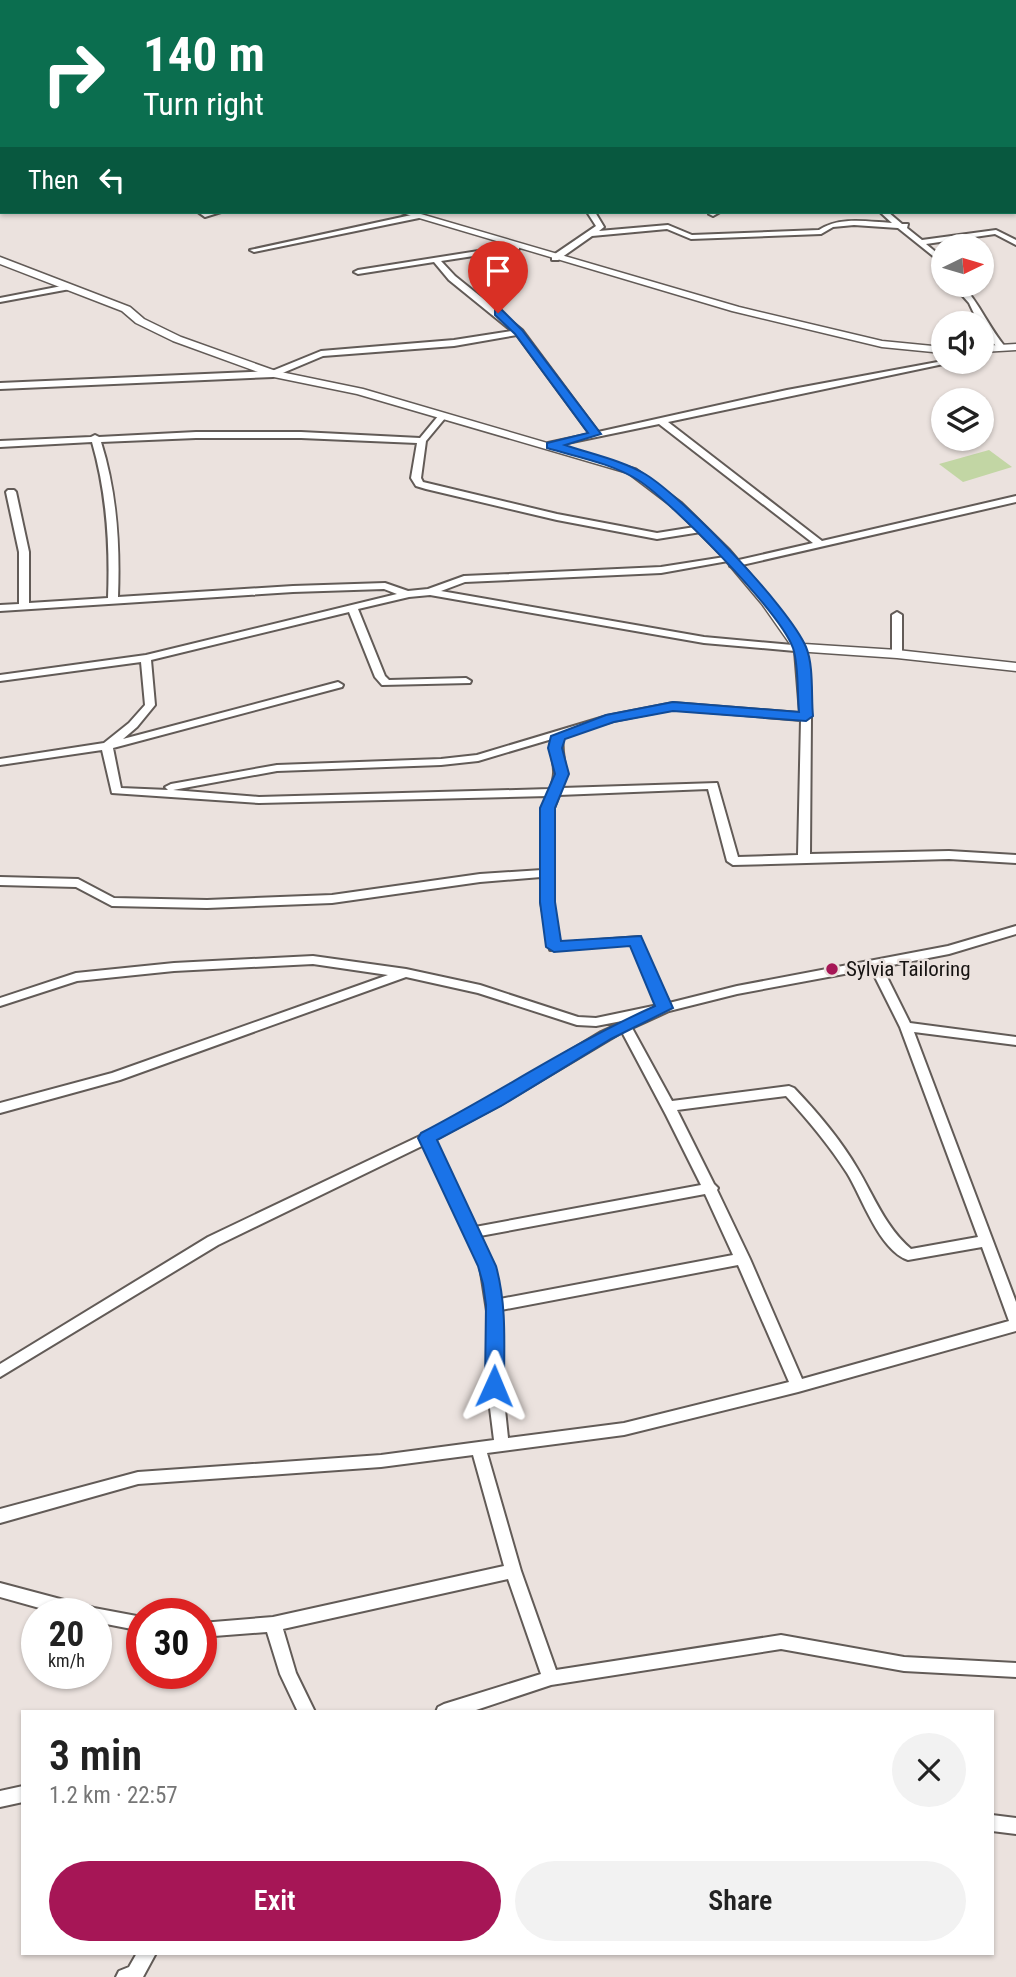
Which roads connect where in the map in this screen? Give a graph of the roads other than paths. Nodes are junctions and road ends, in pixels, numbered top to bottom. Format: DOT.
graph roads {
  1 [pos="410,214"];
  2 [pos="592,214"];
  3 [pos="887,214"];
  4 [pos="416,216"];
  5 [pos="905,226"];
  6 [pos="591,233"];
  7 [pos="923,242"];
  8 [pos="1016,243"];
  9 [pos="516,247"];
  10 [pos="254,250"];
  11 [pos="931,250"];
  12 [pos="555,258"];
  13 [pos="0,260"];
  14 [pos="436,260"];
  15 [pos="358,272"];
  16 [pos="67,287"];
  17 [pos="968,298"];
  18 [pos="0,300"];
  19 [pos="519,332"];
  20 [pos="1016,347"];
  21 [pos="994,348"];
  22 [pos="1002,348"];
  23 [pos="931,349"];
  24 [pos="931,366"];
  25 [pos="273,374"];
  26 [pos="0,386"];
  27 [pos="442,417"];
  28 [pos="660,420"];
  29 [pos="595,434"];
  30 [pos="95,438"];
  31 [pos="422,441"];
  32 [pos="0,444"];
  33 [pos="551,445"];
  34 [pos="11,492"];
  35 [pos="1016,499"];
  36 [pos="701,529"];
  37 [pos="820,544"];
  38 [pos="730,561"];
  39 [pos="430,592"];
  40 [pos="409,594"];
  41 [pos="113,599"];
  42 [pos="24,606"];
  43 [pos="0,608"];
  44 [pos="352,608"];
  45 [pos="897,615"];
  46 [pos="800,648"];
  47 [pos="897,654"];
  48 [pos="146,658"];
  49 [pos="1016,667"];
  50 [pos="0,678"];
  51 [pos="466,681"];
  52 [pos="338,685"];
  53 [pos="806,716"];
  54 [pos="558,736"];
  55 [pos="107,746"];
  56 [pos="0,762"];
  57 [pos="150,790"];
  58 [pos="554,793"];
  59 [pos="804,858"];
  60 [pos="1016,859"];
  61 [pos="548,873"];
  62 [pos="0,881"];
  63 [pos="1016,930"];
  64 [pos="874,963"];
  65 [pos="406,973"];
  66 [pos="0,1002"];
  67 [pos="664,1008"];
  68 [pos="625,1027"];
  69 [pos="906,1027"];
  70 [pos="1016,1041"];
  71 [pos="670,1106"];
  72 [pos="0,1108"];
  73 [pos="427,1138"];
  74 [pos="710,1188"];
  75 [pos="470,1233"];
  76 [pos="987,1241"];
  77 [pos="743,1259"];
  78 [pos="496,1305"];
  79 [pos="1016,1323"];
  80 [pos="0,1371"];
  81 [pos="798,1386"];
  82 [pos="502,1445"];
  83 [pos="478,1448"];
  84 [pos="0,1516"];
  85 [pos="513,1571"];
  86 [pos="0,1590"];
  87 [pos="30,1598"];
  88 [pos="273,1624"];
  89 [pos="217,1629"];
  90 [pos="1016,1670"];
  91 [pos="551,1678"];
  92 [pos="306,1710"];
  93 [pos="450,1710"];
  94 [pos="21,1794"];
  95 [pos="0,1799"];
  96 [pos="994,1823"];
  97 [pos="1016,1826"];
  98 [pos="146,1955"];
  99 [pos="125,1977"];
  1 -- 4 [label="street"];
  2 -- 6 [label="street"];
  3 -- 5 [label="street"];
  4 -- 9 [label="street"];
  4 -- 10 [label="street"];
  5 -- 6 [label="street"];
  5 -- 7 [label="street"];
  6 -- 12 [label="street"];
  7 -- 8 [label="street"];
  7 -- 11 [label="street"];
  9 -- 12 [label="street"];
  9 -- 14 [label="street"];
  12 -- 23 [label="street"];
  13 -- 16 [label="street"];
  14 -- 15 [label="street"];
  14 -- 19 [label="street"];
  16 -- 18 [label="street"];
  16 -- 25 [label="street"];
  17 -- 22 [label="street"];
  19 -- 25 [label="street"];
  19 -- 29 [label="street"];
  20 -- 22 [label="street"];
  21 -- 22 [label="street"];
  24 -- 28 [label="street"];
  25 -- 26 [label="street"];
  25 -- 27 [label="street"];
  27 -- 31 [label="street"];
  27 -- 33 [label="street"];
  28 -- 29 [label="street"];
  28 -- 37 [label="street"];
  29 -- 33 [label="street"];
  30 -- 31 [label="street"];
  30 -- 32 [label="street"];
  30 -- 41 [label="street"];
  31 -- 36 [label="street"];
  33 -- 36 [label="street"];
  34 -- 42 [label="street"];
  35 -- 37 [label="street"];
  36 -- 38 [label="street"];
  37 -- 38 [label="street"];
  38 -- 39 [label="street"];
  38 -- 46 [label="street"];
  39 -- 40 [label="street"];
  39 -- 46 [label="street"];
  40 -- 41 [label="street"];
  40 -- 44 [label="street"];
  41 -- 42 [label="street"];
  42 -- 43 [label="street"];
  44 -- 48 [label="street"];
  44 -- 51 [label="street"];
  45 -- 47 [label="street"];
  46 -- 47 [label="street"];
  46 -- 53 [label="street"];
  47 -- 49 [label="street"];
  48 -- 50 [label="street"];
  48 -- 55 [label="street"];
  52 -- 55 [label="street"];
  53 -- 54 [label="street"];
  53 -- 59 [label="street"];
  54 -- 57 [label="street"];
  54 -- 58 [label="street"];
  55 -- 56 [label="street"];
  55 -- 57 [label="street"];
  57 -- 58 [label="street"];
  58 -- 59 [label="street"];
  58 -- 61 [label="street"];
  59 -- 60 [label="street"];
  61 -- 62 [label="street"];
  61 -- 67 [label="street"];
  63 -- 64 [label="street"];
  64 -- 67 [label="street"];
  64 -- 69 [label="street"];
  65 -- 66 [label="street"];
  65 -- 67 [label="street"];
  65 -- 72 [label="street"];
  67 -- 68 [label="street"];
  68 -- 71 [label="street"];
  68 -- 73 [label="street"];
  69 -- 70 [label="street"];
  69 -- 76 [label="street"];
  71 -- 74 [label="street"];
  71 -- 76 [label="street"];
  73 -- 75 [label="street"];
  73 -- 80 [label="street"];
  74 -- 75 [label="street"];
  74 -- 77 [label="street"];
  75 -- 78 [label="street"];
  76 -- 79 [label="street"];
  77 -- 78 [label="street"];
  77 -- 81 [label="street"];
  78 -- 82 [label="street"];
  79 -- 81 [label="street"];
  81 -- 82 [label="street"];
  82 -- 83 [label="street"];
  83 -- 84 [label="street"];
  83 -- 85 [label="street"];
  85 -- 88 [label="street"];
  85 -- 91 [label="street"];
  86 -- 87 [label="street"];
  88 -- 89 [label="street"];
  88 -- 92 [label="street"];
  90 -- 91 [label="street"];
  91 -- 93 [label="street"];
  94 -- 95 [label="street"];
  96 -- 97 [label="street"];
  98 -- 99 [label="street"];
}
